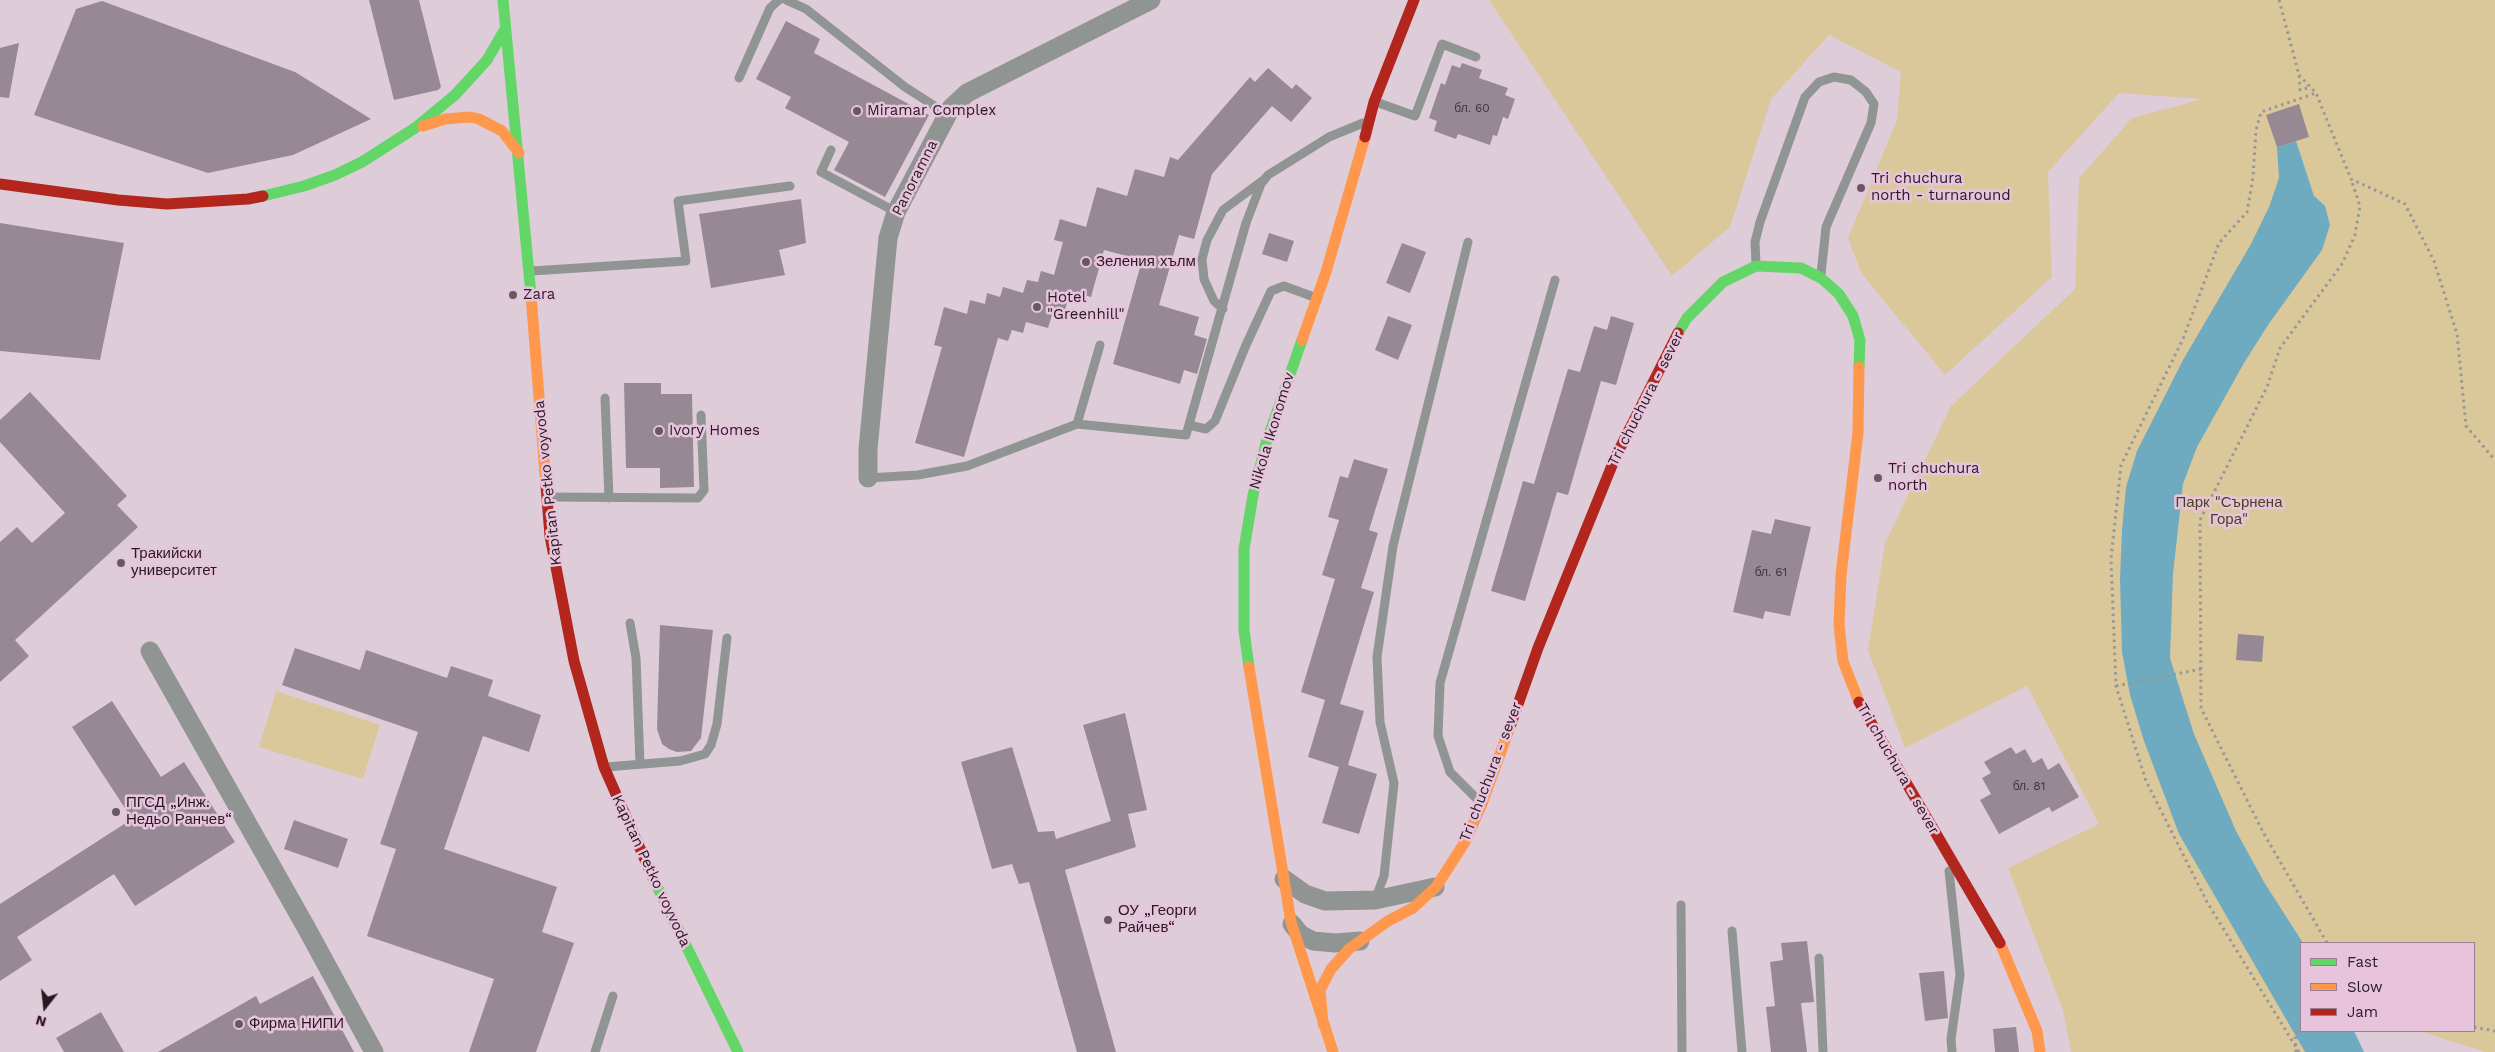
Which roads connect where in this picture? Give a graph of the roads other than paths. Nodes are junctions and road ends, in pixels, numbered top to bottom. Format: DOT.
graph roads {
  1 [pos="503,0"];
  2 [pos="779,0"];
  3 [pos="786,0"];
  4 [pos="1151,0"];
  5 [pos="1414,0"];
  6 [pos="505,29"];
  7 [pos="1476,57"];
  8 [pos="739,78"];
  9 [pos="1374,102"];
  10 [pos="947,114"];
  11 [pos="1368,121"];
  12 [pos="415,128"];
  13 [pos="832,150"];
  14 [pos="519,153"];
  15 [pos="1264,180"];
  16 [pos="0,184"];
  17 [pos="790,186"];
  18 [pos="896,212"];
  19 [pos="1468,242"];
  20 [pos="1756,266"];
  21 [pos="529,271"];
  22 [pos="1821,278"];
  23 [pos="1555,280"];
  24 [pos="1317,298"];
  25 [pos="1223,309"];
  26 [pos="1100,345"];
  27 [pos="605,398"];
  28 [pos="701,416"];
  29 [pos="1077,424"];
  30 [pos="1189,424"];
  31 [pos="868,478"];
  32 [pos="547,497"];
  33 [pos="609,498"];
  34 [pos="630,623"];
  35 [pos="727,638"];
  36 [pos="150,651"];
  37 [pos="640,764"];
  38 [pos="604,767"];
  39 [pos="1482,804"];
  40 [pos="1947,854"];
  41 [pos="1284,878"];
  42 [pos="1436,887"];
  43 [pos="1375,900"];
  44 [pos="1325,901"];
  45 [pos="1681,905"];
  46 [pos="1291,922"];
  47 [pos="1732,931"];
  48 [pos="1360,941"];
  49 [pos="1819,958"];
  50 [pos="613,996"];
  51 [pos="1323,1024"];
  52 [pos="374,1052"];
  53 [pos="595,1052"];
  54 [pos="738,1052"];
  55 [pos="1333,1052"];
  56 [pos="1682,1052"];
  57 [pos="1742,1052"];
  58 [pos="1824,1052"];
  59 [pos="1952,1052"];
  60 [pos="2040,1052"];
  1 -- 6 [label="street, Kapitan Petko voyvoda"];
  2 -- 8 [label="lane"];
  3 -- 10 [label="lane"];
  4 -- 10 [label="street, Panoramna"];
  5 -- 9 [label="street, Nikola Ikonomov"];
  6 -- 12 [label="street"];
  6 -- 14 [label="street, Kapitan Petko voyvoda"];
  7 -- 9 [label="lane"];
  9 -- 11 [label="street, Nikola Ikonomov"];
  10 -- 18 [label="street, Panoramna"];
  11 -- 15 [label="lane"];
  11 -- 24 [label="street, Nikola Ikonomov"];
  12 -- 14 [label="street"];
  12 -- 16 [label="street"];
  13 -- 18 [label="lane"];
  14 -- 21 [label="street, Kapitan Petko voyvoda"];
  15 -- 25 [label="lane"];
  15 -- 25 [label="lane"];
  17 -- 21 [label="lane"];
  18 -- 31 [label="street, Panoramna"];
  19 -- 43 [label="lane"];
  20 -- 22 [label="street, Tri chuchura - sever"];
  20 -- 22 [label="lane"];
  20 -- 39 [label="street, Tri chuchura - sever"];
  21 -- 32 [label="street, Kapitan Petko voyvoda"];
  22 -- 40 [label="street, Tri chuchura - sever"];
  23 -- 39 [label="lane"];
  24 -- 30 [label="lane"];
  24 -- 41 [label="street, Nikola Ikonomov"];
  25 -- 30 [label="lane"];
  26 -- 29 [label="lane"];
  27 -- 33 [label="lane"];
  28 -- 33 [label="lane"];
  29 -- 30 [label="lane"];
  29 -- 31 [label="lane"];
  32 -- 33 [label="lane"];
  32 -- 38 [label="street, Kapitan Petko voyvoda"];
  34 -- 37 [label="lane"];
  35 -- 37 [label="lane"];
  36 -- 52 [label="street"];
  37 -- 38 [label="lane"];
  38 -- 54 [label="street, Kapitan Petko voyvoda"];
  39 -- 42 [label="street, Tri chuchura - sever"];
  40 -- 59 [label="lane"];
  40 -- 60 [label="street, Tri chuchura - sever"];
  41 -- 44 [label="street"];
  41 -- 46 [label="street"];
  42 -- 43 [label="street"];
  42 -- 48 [label="street, Tri chuchura - sever"];
  43 -- 44 [label="street"];
  44 -- 46 [label="street"];
  45 -- 56 [label="lane"];
  46 -- 48 [label="street"];
  46 -- 51 [label="street"];
  47 -- 57 [label="lane"];
  48 -- 51 [label="street, Tri chuchura - sever"];
  49 -- 58 [label="lane"];
  50 -- 53 [label="lane"];
  51 -- 55 [label="street"];
}
